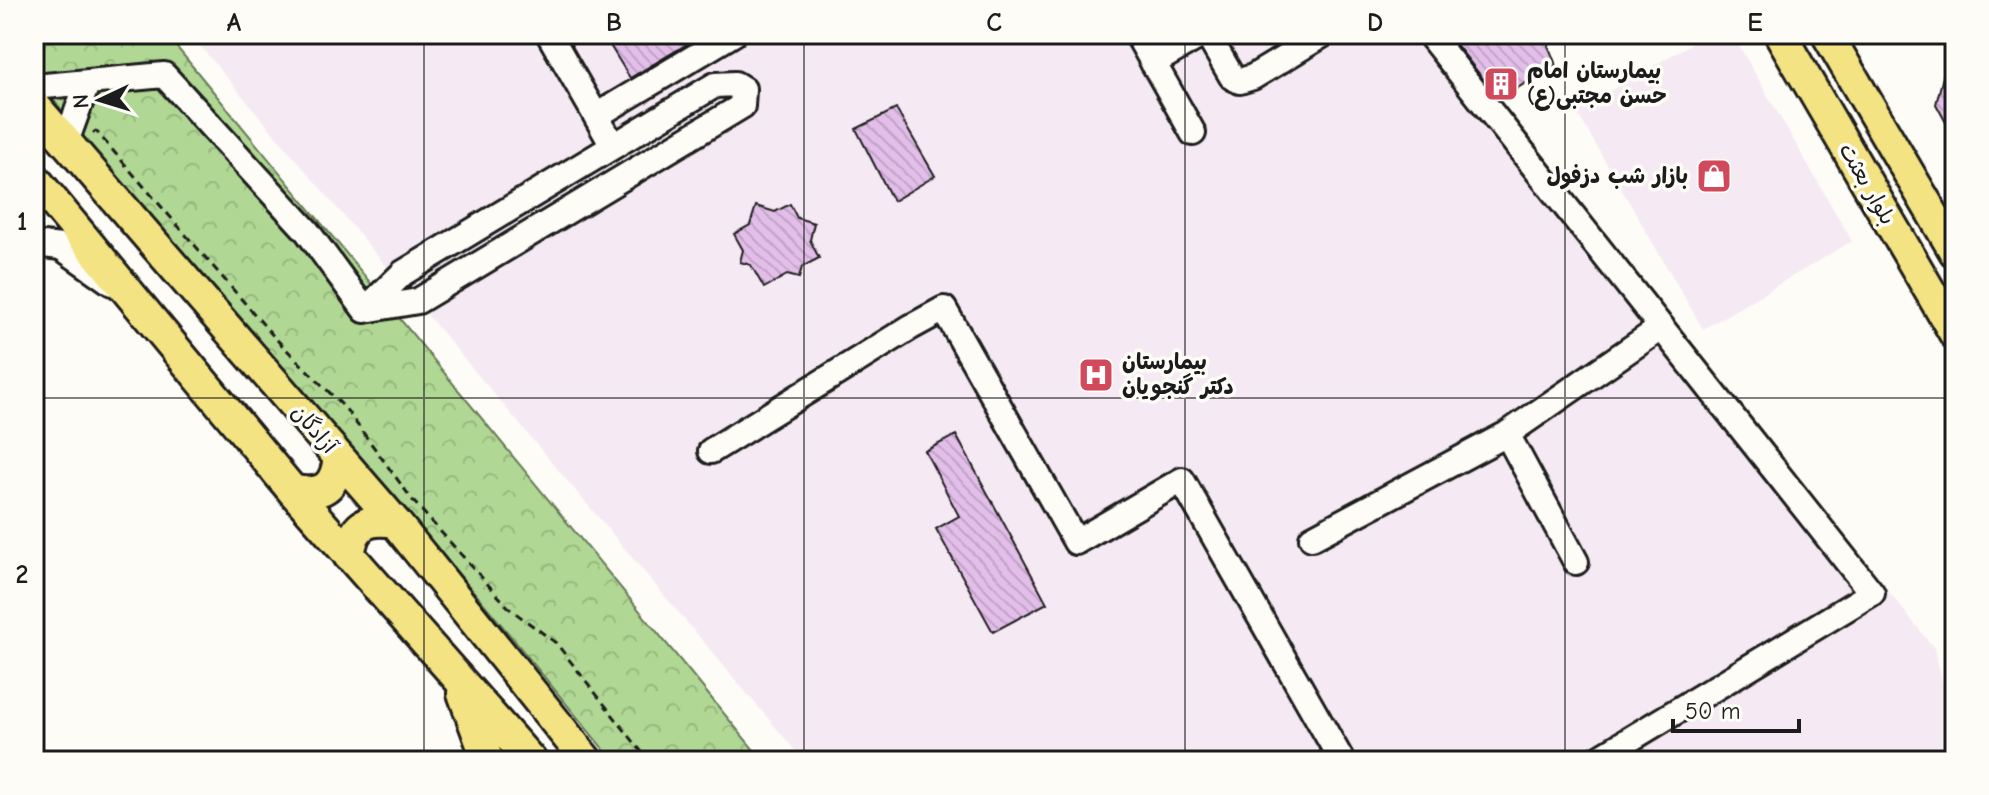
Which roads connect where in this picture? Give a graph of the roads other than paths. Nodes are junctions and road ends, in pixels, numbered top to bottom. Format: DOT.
graph roads {
  1 [pos="549,34"];
  2 [pos="733,34"];
  3 [pos="1137,34"];
  4 [pos="1205,34"];
  5 [pos="1324,34"];
  6 [pos="1429,34"];
  7 [pos="1780,34"];
  8 [pos="1788,34"];
  9 [pos="1802,34"];
  10 [pos="1827,34"];
  11 [pos="1153,63"];
  12 [pos="87,84"];
  13 [pos="34,87"];
  14 [pos="34,105"];
  15 [pos="596,116"];
  16 [pos="1193,133"];
  17 [pos="66,142"];
  18 [pos="613,146"];
  19 [pos="34,178"];
  20 [pos="34,244"];
  21 [pos="1955,252"];
  22 [pos="131,297"];
  23 [pos="365,310"];
  24 [pos="1662,327"];
  25 [pos="1955,334"];
  26 [pos="1507,434"];
  27 [pos="711,451"];
  28 [pos="339,458"];
  29 [pos="292,490"];
  30 [pos="395,522"];
  31 [pos="1312,538"];
  32 [pos="349,556"];
  33 [pos="1576,562"];
  34 [pos="457,677"];
  35 [pos="488,761"];
  36 [pos="531,761"];
  37 [pos="587,761"];
  38 [pos="1342,761"];
  39 [pos="1594,761"];
  1 -- 15 [label="street"];
  2 -- 15 [label="street"];
  3 -- 11 [label="street"];
  4 -- 5 [label="street"];
  4 -- 11 [label="street"];
  6 -- 24 [label="street"];
  7 -- 25 [label="main road, بلوار بعثت"];
  8 -- 9 [label="main road"];
  10 -- 21 [label="main road, بلوار بعثت"];
  11 -- 16 [label="street"];
  12 -- 13 [label="street"];
  12 -- 17 [label="street"];
  12 -- 23 [label="street"];
  14 -- 17 [label="main road, آزادگان"];
  15 -- 18 [label="street"];
  17 -- 28 [label="main road, آزادگان"];
  18 -- 23 [label="street"];
  18 -- 23 [label="street"];
  19 -- 22 [label="main road"];
  20 -- 22 [label="street"];
  22 -- 29 [label="main road"];
  24 -- 26 [label="street"];
  24 -- 39 [label="street"];
  26 -- 31 [label="street"];
  26 -- 33 [label="street"];
  27 -- 38 [label="street"];
  28 -- 29 [label="main road"];
  28 -- 30 [label="main road, آزادگان"];
  29 -- 32 [label="main road"];
  30 -- 32 [label="main road"];
  30 -- 37 [label="main road, آزادگان"];
  32 -- 34 [label="main road"];
  34 -- 35 [label="main road"];
  34 -- 36 [label="main road"];
}
